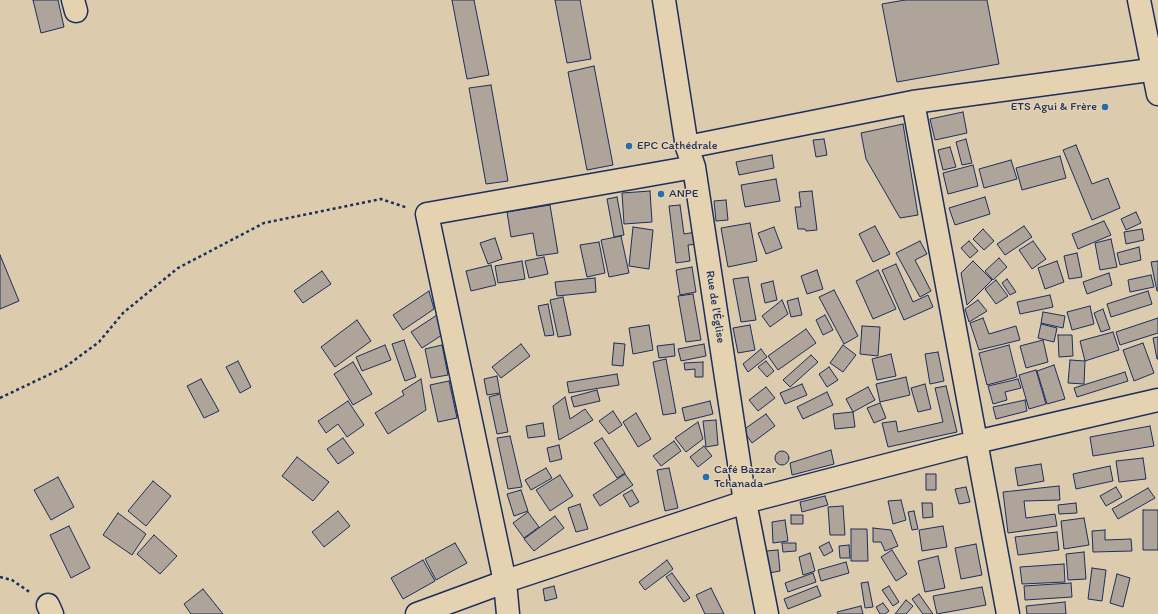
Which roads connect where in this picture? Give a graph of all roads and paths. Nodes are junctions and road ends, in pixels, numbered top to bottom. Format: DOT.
graph roads {
  1 [pos="664,0"];
  2 [pos="1139,0"];
  3 [pos="1156,70"];
  4 [pos="1158,94"];
  5 [pos="913,102"];
  6 [pos="687,147"];
  7 [pos="694,167"];
  8 [pos="427,214"];
  9 [pos="0,398"];
  10 [pos="1158,400"];
  11 [pos="976,442"];
  12 [pos="745,502"];
  13 [pos="0,577"];
  14 [pos="505,582"];
  15 [pos="50,609"];
  16 [pos="417,614"];
  17 [pos="508,614"];
  18 [pos="767,614"];
  19 [pos="1008,614"];
  1 -- 6 [label="street, Rue de l'Église"];
  2 -- 3 [label="street"];
  3 -- 4 [label="street"];
  3 -- 5 [label="street"];
  5 -- 6 [label="street"];
  5 -- 11 [label="street"];
  6 -- 7 [label="street, Rue de l'Église"];
  7 -- 8 [label="street"];
  7 -- 12 [label="street, Rue de l'Église"];
  8 -- 9 [label="path"];
  8 -- 14 [label="street"];
  10 -- 11 [label="street"];
  11 -- 12 [label="street"];
  11 -- 19 [label="street"];
  12 -- 14 [label="street"];
  12 -- 18 [label="street, Rue de l'Église"];
  13 -- 15 [label="path"];
  14 -- 16 [label="street"];
  14 -- 17 [label="street"];
}
